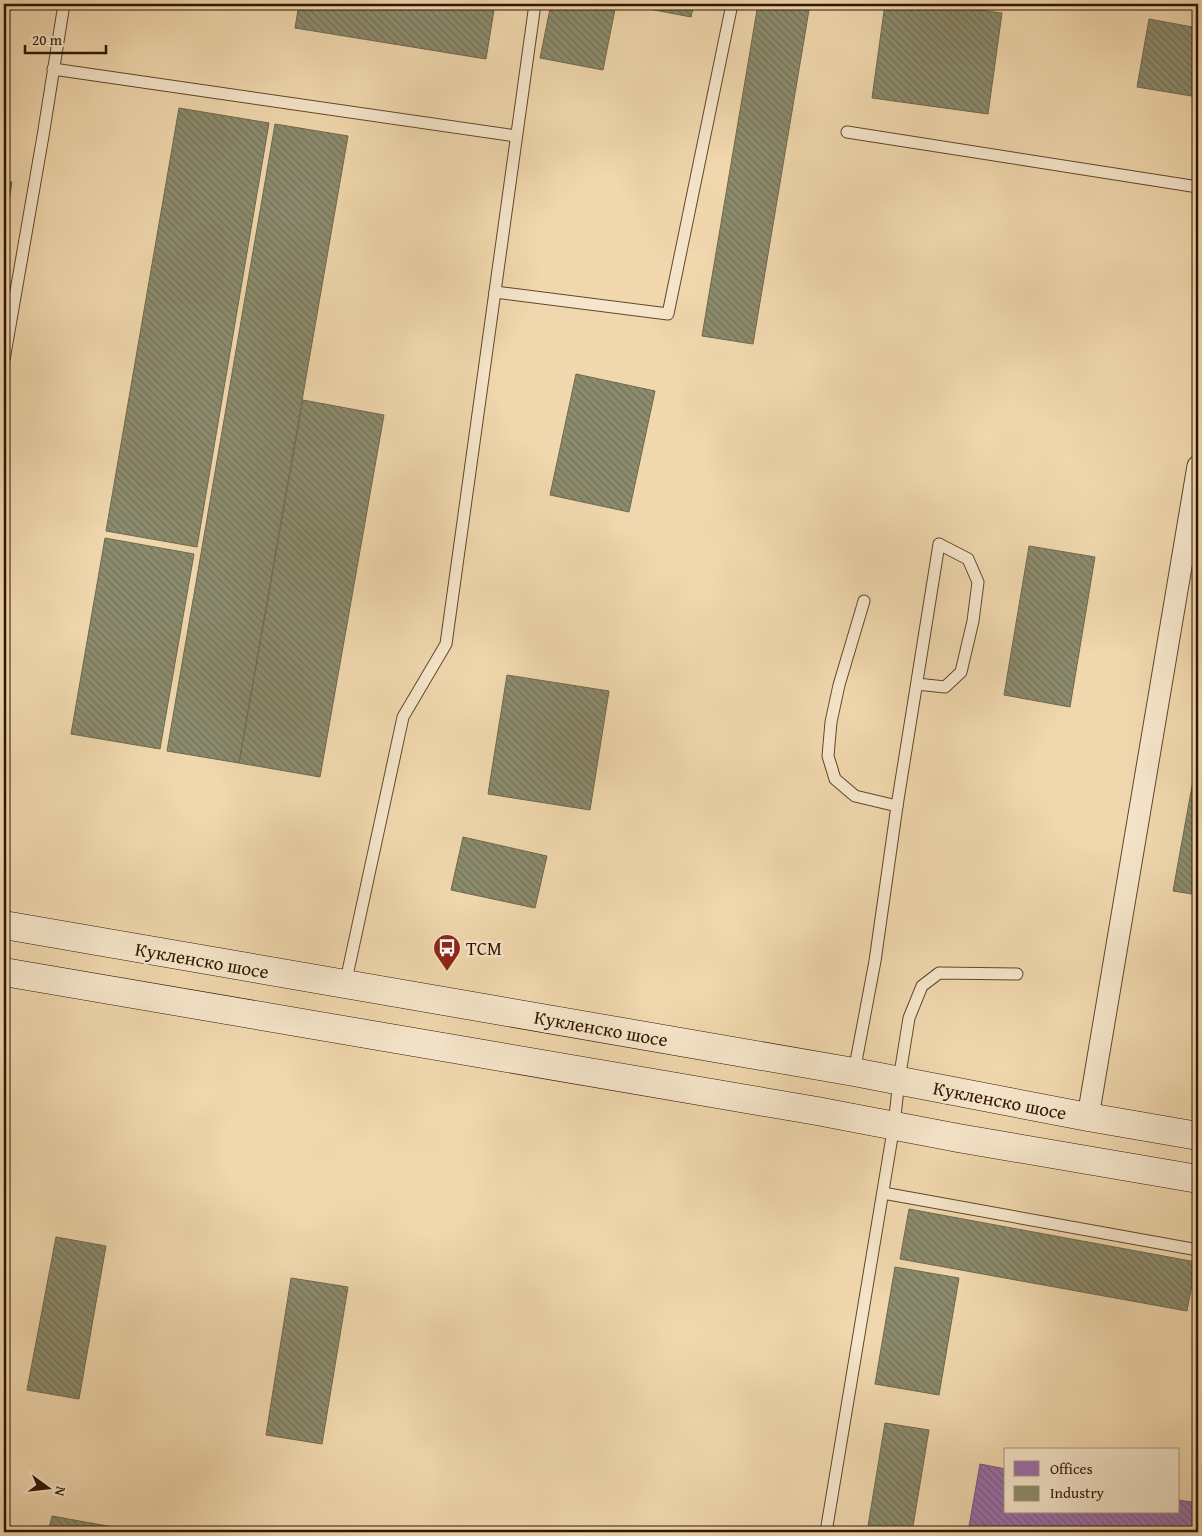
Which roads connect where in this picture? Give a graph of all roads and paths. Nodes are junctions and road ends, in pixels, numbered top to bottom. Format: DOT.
graph roads {
  1 [pos="64,4"];
  2 [pos="536,4"];
  3 [pos="732,4"];
  4 [pos="53,69"];
  5 [pos="847,132"];
  6 [pos="516,136"];
  7 [pos="1198,187"];
  8 [pos="495,292"];
  9 [pos="4,360"];
  10 [pos="1198,466"];
  11 [pos="1195,507"];
  12 [pos="864,601"];
  13 [pos="917,684"];
  14 [pos="897,806"];
  15 [pos="4,925"];
  16 [pos="4,972"];
  17 [pos="1017,974"];
  18 [pos="345,985"];
  19 [pos="854,1072"];
  20 [pos="899,1080"];
  21 [pos="1088,1117"];
  22 [pos="894,1125"];
  23 [pos="1198,1136"];
  24 [pos="1198,1179"];
  25 [pos="883,1193"];
  26 [pos="1198,1250"];
  27 [pos="826,1532"];
  1 -- 4 [label="lane"];
  2 -- 6 [label="lane"];
  3 -- 8 [label="lane"];
  4 -- 6 [label="lane"];
  4 -- 9 [label="lane"];
  5 -- 7 [label="lane"];
  6 -- 8 [label="lane"];
  8 -- 18 [label="lane"];
  10 -- 11 [label="street"];
  11 -- 21 [label="street"];
  12 -- 14 [label="lane"];
  13 -- 13 [label="lane"];
  13 -- 14 [label="lane"];
  14 -- 19 [label="lane"];
  15 -- 18 [label="main road, Кукленско шосе"];
  16 -- 22 [label="main road"];
  17 -- 20 [label="lane"];
  18 -- 19 [label="main road, Кукленско шосе"];
  19 -- 20 [label="main road, Кукленско шосе"];
  20 -- 21 [label="main road, Кукленско шосе"];
  20 -- 22 [label="lane"];
  21 -- 23 [label="main road, Кукленско шосе"];
  22 -- 24 [label="main road"];
  22 -- 25 [label="lane"];
  25 -- 26 [label="lane"];
  25 -- 27 [label="lane"];
}
